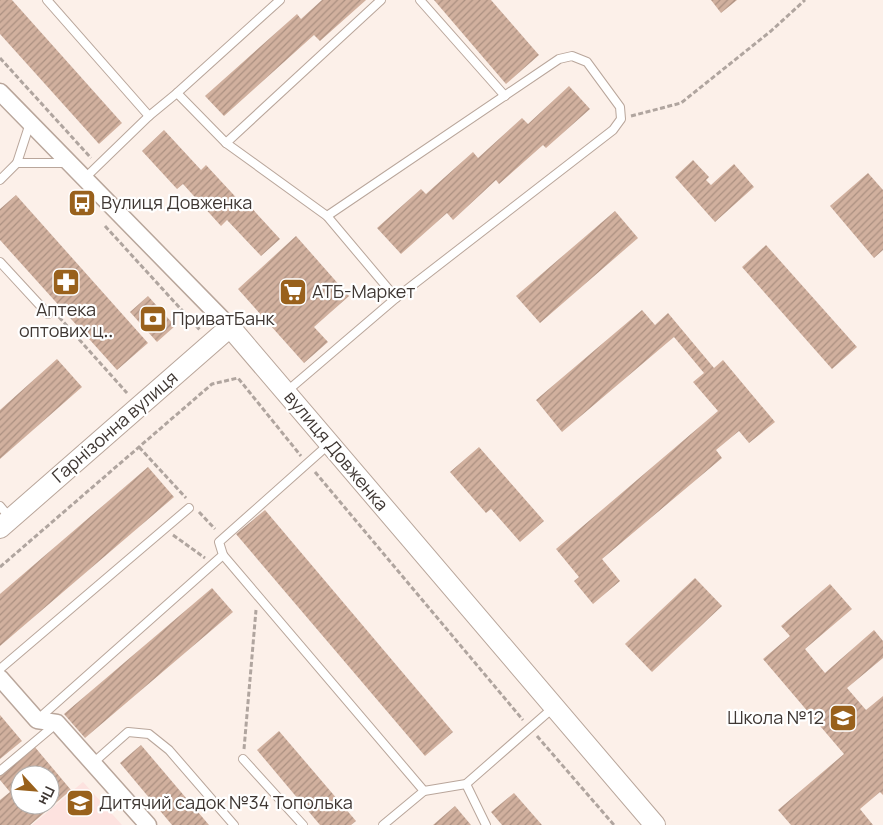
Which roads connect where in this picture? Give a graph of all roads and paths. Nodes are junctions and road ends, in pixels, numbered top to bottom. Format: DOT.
graph roads {
  1 [pos="47,0"];
  2 [pos="280,0"];
  3 [pos="381,0"];
  4 [pos="420,0"];
  5 [pos="805,0"];
  6 [pos="0,92"];
  7 [pos="177,93"];
  8 [pos="504,96"];
  9 [pos="149,116"];
  10 [pos="621,118"];
  11 [pos="30,123"];
  12 [pos="226,143"];
  13 [pos="18,163"];
  14 [pos="70,163"];
  15 [pos="85,178"];
  16 [pos="0,180"];
  17 [pos="327,216"];
  18 [pos="100,220"];
  19 [pos="0,262"];
  20 [pos="396,298"];
  21 [pos="48,314"];
  22 [pos="230,327"];
  23 [pos="193,336"];
  24 [pos="134,387"];
  25 [pos="286,392"];
  26 [pos="330,444"];
  27 [pos="139,447"];
  28 [pos="308,463"];
  29 [pos="190,506"];
  30 [pos="198,510"];
  31 [pos="4,517"];
  32 [pos="164,529"];
  33 [pos="224,538"];
  34 [pos="223,555"];
  35 [pos="213,564"];
  36 [pos="0,568"];
  37 [pos="257,595"];
  38 [pos="0,669"];
  39 [pos="0,678"];
  40 [pos="554,707"];
  41 [pos="37,720"];
  42 [pos="57,722"];
  43 [pos="530,728"];
  44 [pos="243,759"];
  45 [pos="93,763"];
  46 [pos="0,771"];
  47 [pos="466,784"];
  48 [pos="424,791"];
  49 [pos="148,825"];
  50 [pos="234,825"];
  51 [pos="303,825"];
  52 [pos="383,825"];
  53 [pos="486,825"];
  54 [pos="614,825"];
  55 [pos="655,825"];
  1 -- 9 [label="lane"];
  2 -- 7 [label="lane"];
  3 -- 12 [label="lane"];
  4 -- 8 [label="lane"];
  5 -- 10 [label="path"];
  6 -- 11 [label="street, вулиця Довженка"];
  7 -- 9 [label="lane"];
  7 -- 12 [label="lane"];
  8 -- 10 [label="lane"];
  8 -- 17 [label="lane"];
  9 -- 15 [label="lane"];
  10 -- 20 [label="lane"];
  11 -- 13 [label="lane"];
  11 -- 14 [label="street, вулиця Довженка"];
  12 -- 17 [label="lane"];
  13 -- 14 [label="lane"];
  13 -- 16 [label="lane"];
  14 -- 15 [label="street, вулиця Довженка"];
  15 -- 22 [label="street, вулиця Довженка"];
  17 -- 20 [label="lane"];
  18 -- 23 [label="path"];
  19 -- 21 [label="lane"];
  20 -- 25 [label="lane"];
  21 -- 24 [label="path"];
  22 -- 25 [label="street, вулиця Довженка"];
  22 -- 31 [label="street, Гарнізонна вулиця"];
  25 -- 26 [label="street, вулиця Довженка"];
  26 -- 28 [label="lane"];
  26 -- 40 [label="street, вулиця Довженка"];
  27 -- 28 [label="path"];
  27 -- 29 [label="path"];
  27 -- 36 [label="path"];
  28 -- 33 [label="lane"];
  28 -- 43 [label="path"];
  29 -- 32 [label="lane"];
  30 -- 33 [label="path"];
  32 -- 35 [label="path"];
  32 -- 38 [label="lane"];
  33 -- 34 [label="lane"];
  34 -- 35 [label="lane"];
  34 -- 37 [label="lane"];
  35 -- 41 [label="lane"];
  37 -- 44 [label="path"];
  37 -- 48 [label="lane"];
  39 -- 41 [label="street"];
  40 -- 43 [label="lane"];
  40 -- 55 [label="street, вулиця Довженка"];
  41 -- 42 [label="street"];
  42 -- 45 [label="street"];
  42 -- 46 [label="lane"];
  43 -- 47 [label="lane"];
  43 -- 54 [label="path"];
  44 -- 51 [label="lane"];
  45 -- 49 [label="street"];
  45 -- 50 [label="lane"];
  47 -- 48 [label="lane"];
  47 -- 53 [label="lane"];
  48 -- 52 [label="lane"];
}
